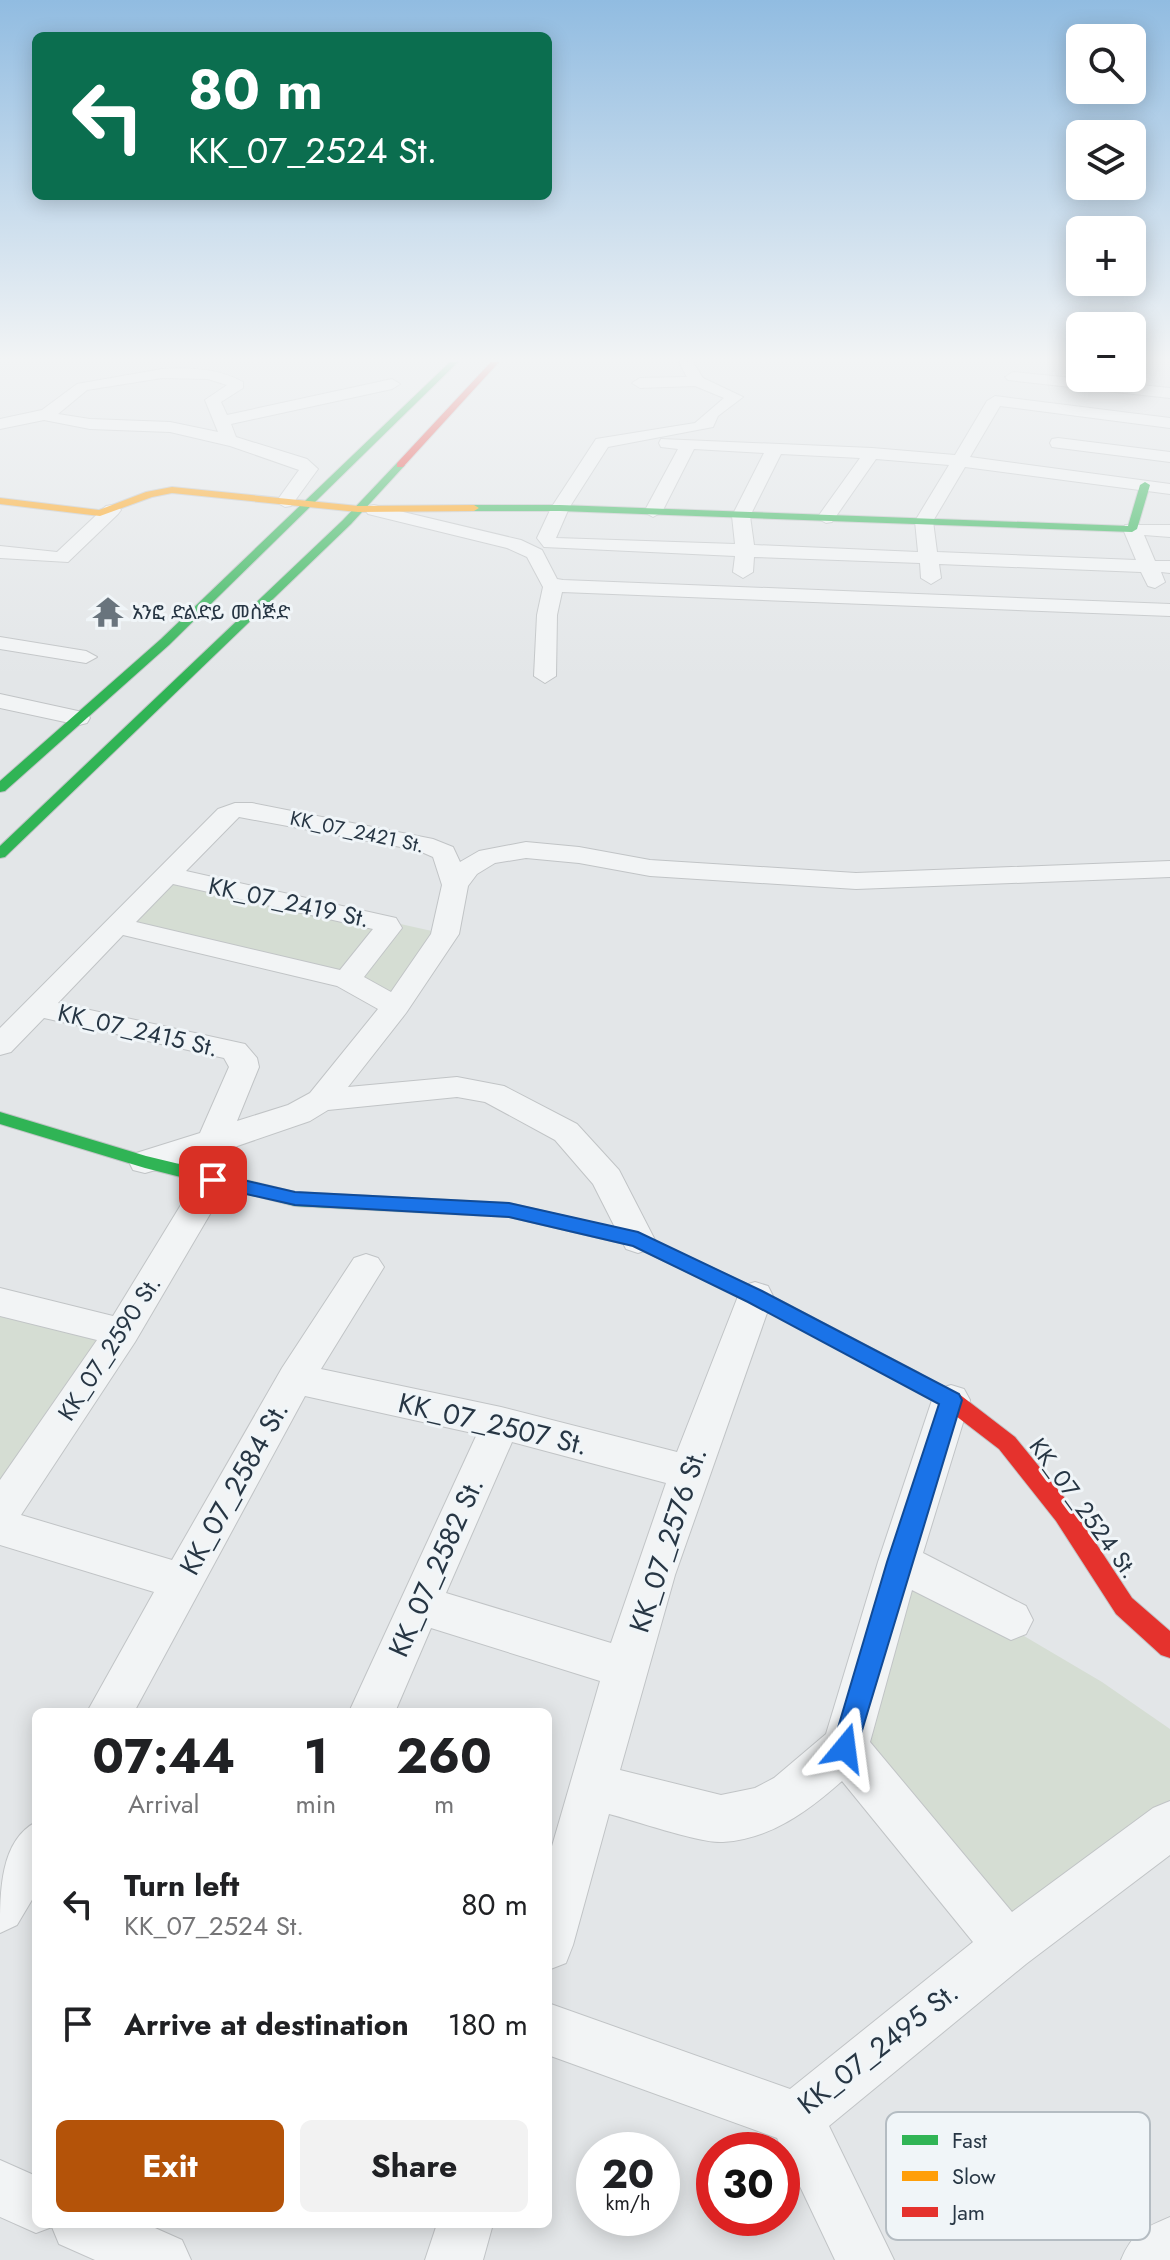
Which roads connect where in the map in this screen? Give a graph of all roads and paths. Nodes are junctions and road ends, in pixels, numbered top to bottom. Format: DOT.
graph roads {
  1 [pos="308,467"];
  2 [pos="347,467"];
  3 [pos="403,467"];
  4 [pos="586,467"];
  5 [pos="676,467"];
  6 [pos="766,467"];
  7 [pos="862,467"];
  8 [pos="955,467"];
  9 [pos="1012,467"];
  10 [pos="1046,467"];
  11 [pos="1044,472"];
  12 [pos="1145,485"];
  13 [pos="1170,489"];
  14 [pos="0,501"];
  15 [pos="285,502"];
  16 [pos="309,505"];
  17 [pos="560,508"];
  18 [pos="112,510"];
  19 [pos="366,510"];
  20 [pos="653,512"];
  21 [pos="741,516"];
  22 [pos="826,518"];
  23 [pos="924,521"];
  24 [pos="1132,529"];
  25 [pos="1170,531"];
  26 [pos="745,551"];
  27 [pos="0,552"];
  28 [pos="927,559"];
  29 [pos="1148,566"];
  30 [pos="1170,567"];
  31 [pos="553,585"];
  32 [pos="740,593"];
  33 [pos="936,601"];
  34 [pos="1169,610"];
  35 [pos="0,644"];
  36 [pos="86,657"];
  37 [pos="545,676"];
  38 [pos="7,702"];
  39 [pos="79,718"];
  40 [pos="0,788"];
  41 [pos="0,854"];
  42 [pos="1170,869"];
  43 [pos="169,875"];
  44 [pos="455,885"];
  45 [pos="118,926"];
  46 [pos="347,980"];
  47 [pos="37,1007"];
  48 [pos="396,1007"];
  49 [pos="0,1045"];
  50 [pos="321,1100"];
  51 [pos="0,1118"];
  52 [pos="212,1143"];
  53 [pos="145,1162"];
  54 [pos="213,1180"];
  55 [pos="638,1240"];
  56 [pos="366,1267"];
  57 [pos="755,1296"];
  58 [pos="0,1302"];
  59 [pos="122,1332"];
  60 [pos="295,1379"];
  61 [pos="951,1400"];
  62 [pos="501,1423"];
  63 [pos="689,1472"];
  64 [pos="0,1513"];
  65 [pos="0,1527"];
  66 [pos="899,1562"];
  67 [pos="181,1581"];
  68 [pos="418,1604"];
  69 [pos="1011,1620"];
  70 [pos="1170,1647"];
  71 [pos="625,1668"];
  72 [pos="112,1708"];
  73 [pos="374,1708"];
  74 [pos="845,1748"];
  75 [pos="595,1787"];
  76 [pos="1170,1825"];
  77 [pos="32,1854"];
  78 [pos="0,1908"];
  79 [pos="552,1932"];
  80 [pos="1008,1946"];
  81 [pos="552,2030"];
  82 [pos="796,2118"];
  83 [pos="0,2188"];
  84 [pos="32,2203"];
  85 [pos="464,2228"];
  86 [pos="1170,2246"];
  87 [pos="454,2260"];
  88 [pos="865,2260"];
  89 [pos="1150,2260"];
  1 -- 15 [label="street"];
  2 -- 16 [label="main road"];
  3 -- 19 [label="main road"];
  4 -- 17 [label="street"];
  5 -- 20 [label="street"];
  6 -- 21 [label="street"];
  7 -- 22 [label="street"];
  8 -- 23 [label="street"];
  9 -- 11 [label="street"];
  10 -- 11 [label="street"];
  11 -- 12 [label="street"];
  12 -- 13 [label="street"];
  12 -- 24 [label="main road"];
  14 -- 18 [label="main road"];
  15 -- 16 [label="main road"];
  15 -- 18 [label="main road"];
  16 -- 19 [label="main road"];
  16 -- 39 [label="main road"];
  17 -- 19 [label="main road"];
  17 -- 20 [label="main road"];
  17 -- 26 [label="street"];
  18 -- 27 [label="street"];
  19 -- 31 [label="street"];
  19 -- 41 [label="main road"];
  20 -- 21 [label="main road"];
  21 -- 22 [label="main road"];
  21 -- 26 [label="street"];
  22 -- 23 [label="main road"];
  23 -- 24 [label="main road"];
  23 -- 28 [label="street"];
  24 -- 25 [label="street"];
  24 -- 29 [label="street"];
  26 -- 28 [label="street"];
  26 -- 32 [label="street"];
  28 -- 29 [label="street"];
  28 -- 33 [label="street"];
  29 -- 30 [label="street"];
  29 -- 34 [label="street"];
  31 -- 32 [label="street"];
  31 -- 37 [label="street"];
  32 -- 33 [label="street"];
  33 -- 34 [label="street"];
  35 -- 36 [label="street"];
  38 -- 39 [label="street"];
  39 -- 40 [label="main road"];
  42 -- 44 [label="street"];
  43 -- 44 [label="street, KK_07_2421 St."];
  43 -- 45 [label="street"];
  43 -- 46 [label="street, KK_07_2419 St."];
  44 -- 48 [label="street"];
  45 -- 46 [label="street"];
  45 -- 47 [label="street"];
  46 -- 48 [label="street"];
  47 -- 49 [label="street"];
  47 -- 52 [label="street, KK_07_2415 St."];
  48 -- 50 [label="street"];
  50 -- 52 [label="street"];
  50 -- 55 [label="street"];
  51 -- 53 [label="main road, KK_07_2524 St."];
  52 -- 53 [label="street"];
  53 -- 54 [label="main road, KK_07_2524 St."];
  54 -- 55 [label="main road, KK_07_2524 St."];
  54 -- 59 [label="street, KK_07_2590 St."];
  55 -- 57 [label="main road, KK_07_2524 St."];
  56 -- 60 [label="street, KK_07_2584 St."];
  57 -- 61 [label="main road, KK_07_2524 St."];
  57 -- 63 [label="street, KK_07_2576 St."];
  58 -- 59 [label="street"];
  59 -- 64 [label="street, KK_07_2590 St."];
  60 -- 62 [label="street, KK_07_2507 St."];
  60 -- 67 [label="street, KK_07_2584 St."];
  61 -- 66 [label="street"];
  61 -- 70 [label="main road, KK_07_2524 St."];
  62 -- 63 [label="street, KK_07_2507 St."];
  62 -- 68 [label="street, KK_07_2582 St."];
  63 -- 71 [label="street, KK_07_2576 St."];
  65 -- 67 [label="street"];
  66 -- 69 [label="street"];
  66 -- 74 [label="street"];
  67 -- 72 [label="street, KK_07_2584 St."];
  68 -- 71 [label="street"];
  68 -- 73 [label="street, KK_07_2582 St."];
  71 -- 75 [label="street, KK_07_2576 St."];
  74 -- 75 [label="street"];
  74 -- 80 [label="street"];
  75 -- 79 [label="street, KK_07_2576 St."];
  76 -- 80 [label="street, KK_07_2495 St."];
  77 -- 78 [label="street"];
  80 -- 82 [label="street, KK_07_2495 St."];
  81 -- 82 [label="street, KK_07_2495 St."];
  82 -- 88 [label="street"];
  83 -- 84 [label="street"];
  85 -- 87 [label="street"];
  86 -- 89 [label="street"];
}
